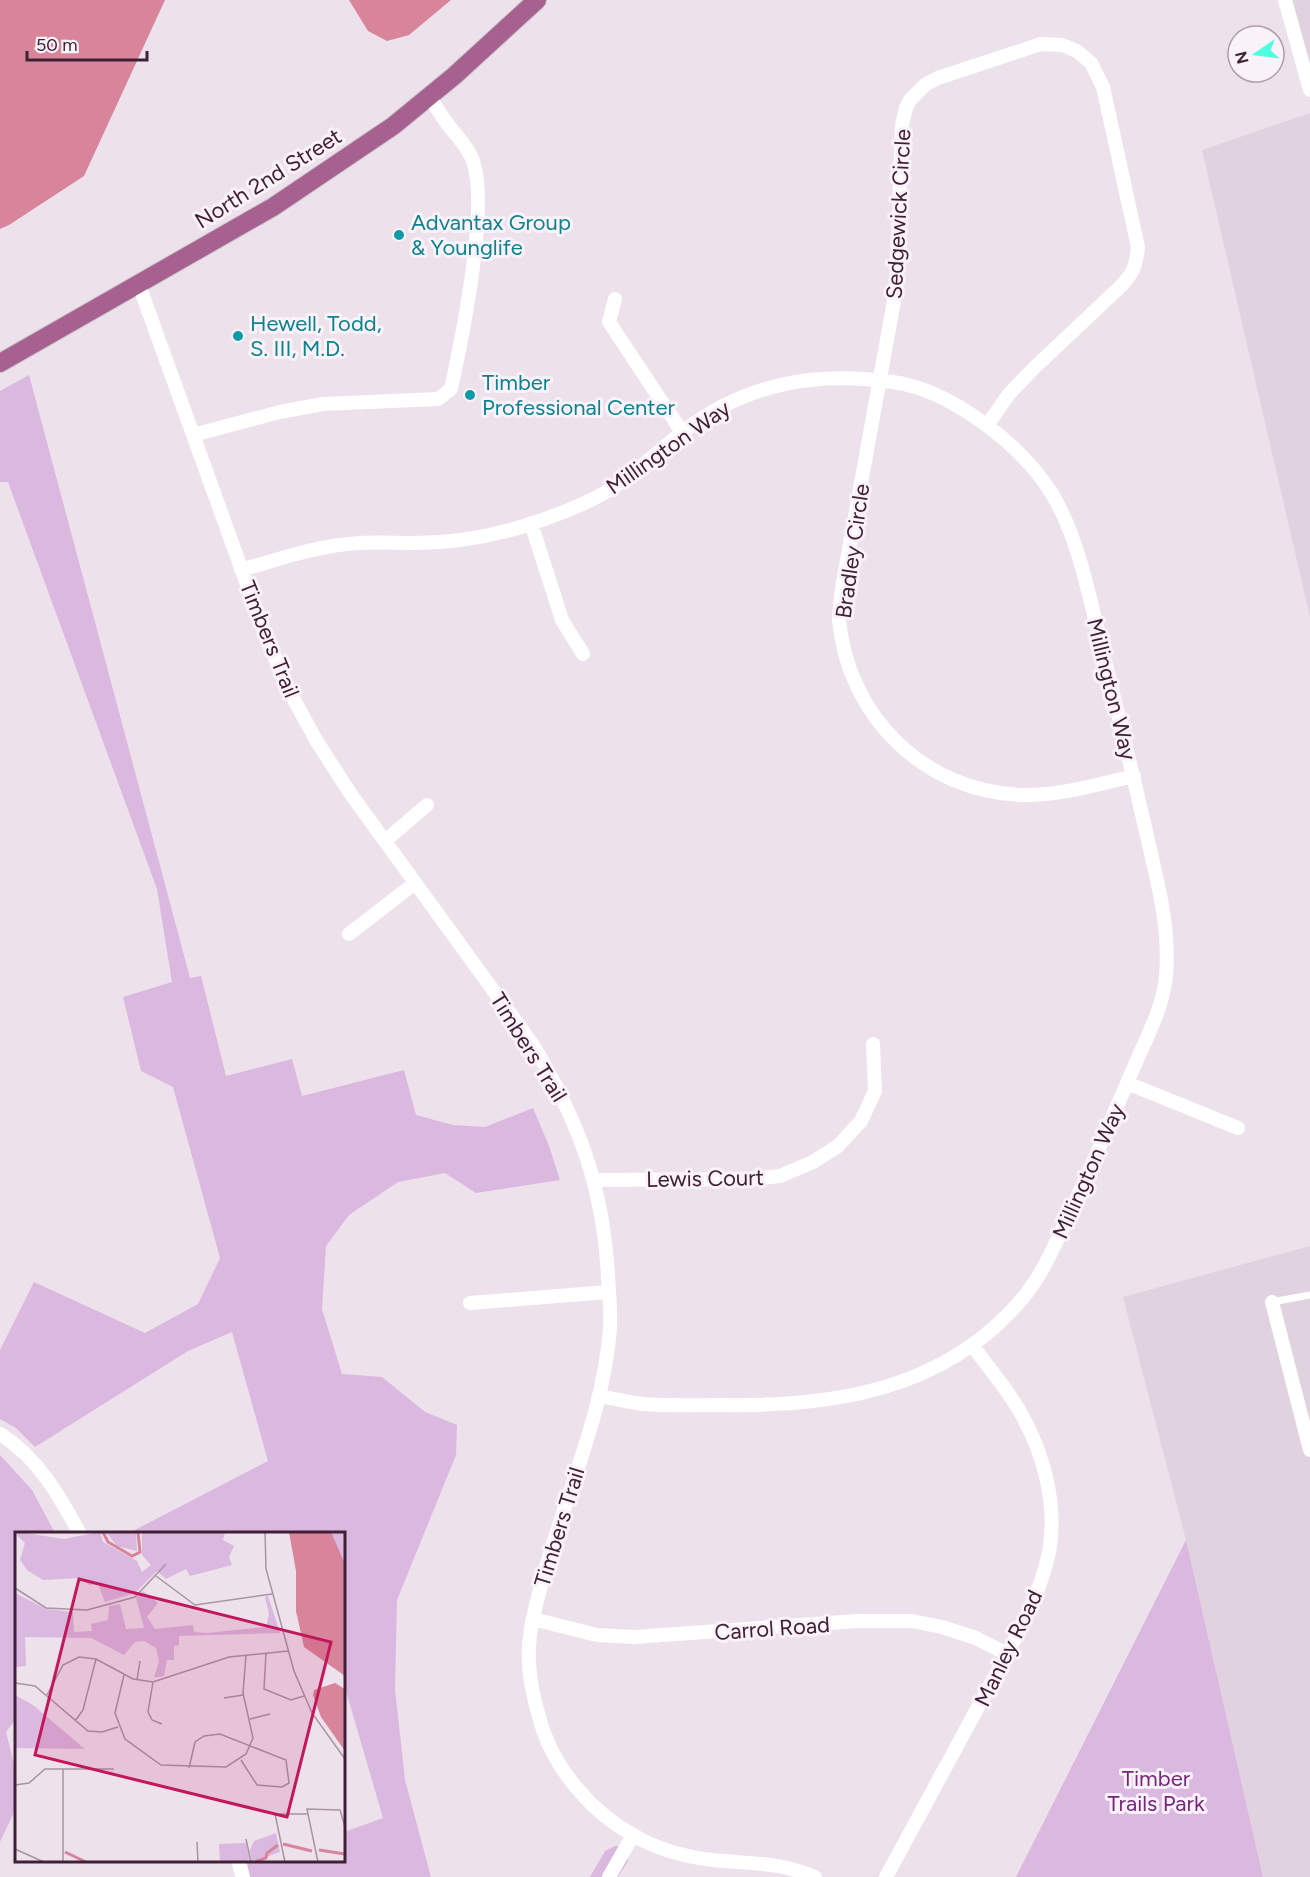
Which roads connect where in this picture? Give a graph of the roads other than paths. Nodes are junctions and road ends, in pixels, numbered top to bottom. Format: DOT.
graph roads {
  1 [pos="537,0"];
  2 [pos="1285,0"];
  3 [pos="1309,90"];
  4 [pos="429,96"];
  5 [pos="139,285"];
  6 [pos="615,299"];
  7 [pos="0,363"];
  8 [pos="880,381"];
  9 [pos="988,424"];
  10 [pos="682,432"];
  11 [pos="193,435"];
  12 [pos="531,523"];
  13 [pos="241,570"];
  14 [pos="583,654"];
  15 [pos="1134,776"];
  16 [pos="427,805"];
  17 [pos="385,841"];
  18 [pos="416,883"];
  19 [pos="349,934"];
  20 [pos="873,1044"];
  21 [pos="1127,1083"];
  22 [pos="1238,1128"];
  23 [pos="594,1180"];
  24 [pos="608,1292"];
  25 [pos="1310,1294"];
  26 [pos="1272,1302"];
  27 [pos="470,1303"];
  28 [pos="973,1346"];
  29 [pos="600,1396"];
  30 [pos="0,1434"];
  31 [pos="1310,1450"];
  32 [pos="79,1532"];
  33 [pos="532,1619"];
  34 [pos="1007,1654"];
  35 [pos="633,1835"];
  36 [pos="239,1862"];
  37 [pos="243,1877"];
  38 [pos="609,1877"];
  39 [pos="815,1877"];
  40 [pos="886,1877"];
  1 -- 4 [label="main road, North 2nd Street"];
  2 -- 3 [label="street"];
  4 -- 5 [label="main road, North 2nd Street"];
  4 -- 11 [label="street"];
  5 -- 7 [label="main road, North 2nd Street"];
  5 -- 11 [label="street, Timbers Trail"];
  6 -- 10 [label="street"];
  8 -- 9 [label="street, Millington Way"];
  8 -- 9 [label="street, Sedgewick Circle"];
  8 -- 10 [label="street, Millington Way"];
  8 -- 15 [label="street, Bradley Circle"];
  9 -- 15 [label="street, Millington Way"];
  10 -- 12 [label="street, Millington Way"];
  11 -- 13 [label="street, Timbers Trail"];
  12 -- 13 [label="street, Millington Way"];
  12 -- 14 [label="street"];
  13 -- 17 [label="street, Timbers Trail"];
  15 -- 21 [label="street, Millington Way"];
  16 -- 17 [label="street"];
  17 -- 18 [label="street, Timbers Trail"];
  18 -- 19 [label="street"];
  18 -- 23 [label="street, Timbers Trail"];
  20 -- 23 [label="street, Lewis Court"];
  21 -- 22 [label="street"];
  21 -- 28 [label="street, Millington Way"];
  23 -- 24 [label="street, Timbers Trail"];
  24 -- 27 [label="street"];
  24 -- 29 [label="street, Timbers Trail"];
  25 -- 26 [label="lane"];
  26 -- 31 [label="street"];
  28 -- 29 [label="street, Millington Way"];
  28 -- 34 [label="street, Manley Road"];
  29 -- 33 [label="street, Timbers Trail"];
  30 -- 32 [label="street"];
  33 -- 34 [label="street, Carrol Road"];
  33 -- 35 [label="street, Timbers Trail"];
  34 -- 40 [label="street, Manley Road"];
  35 -- 38 [label="street"];
  35 -- 39 [label="street, Timbers Trail"];
  36 -- 37 [label="street"];
}
